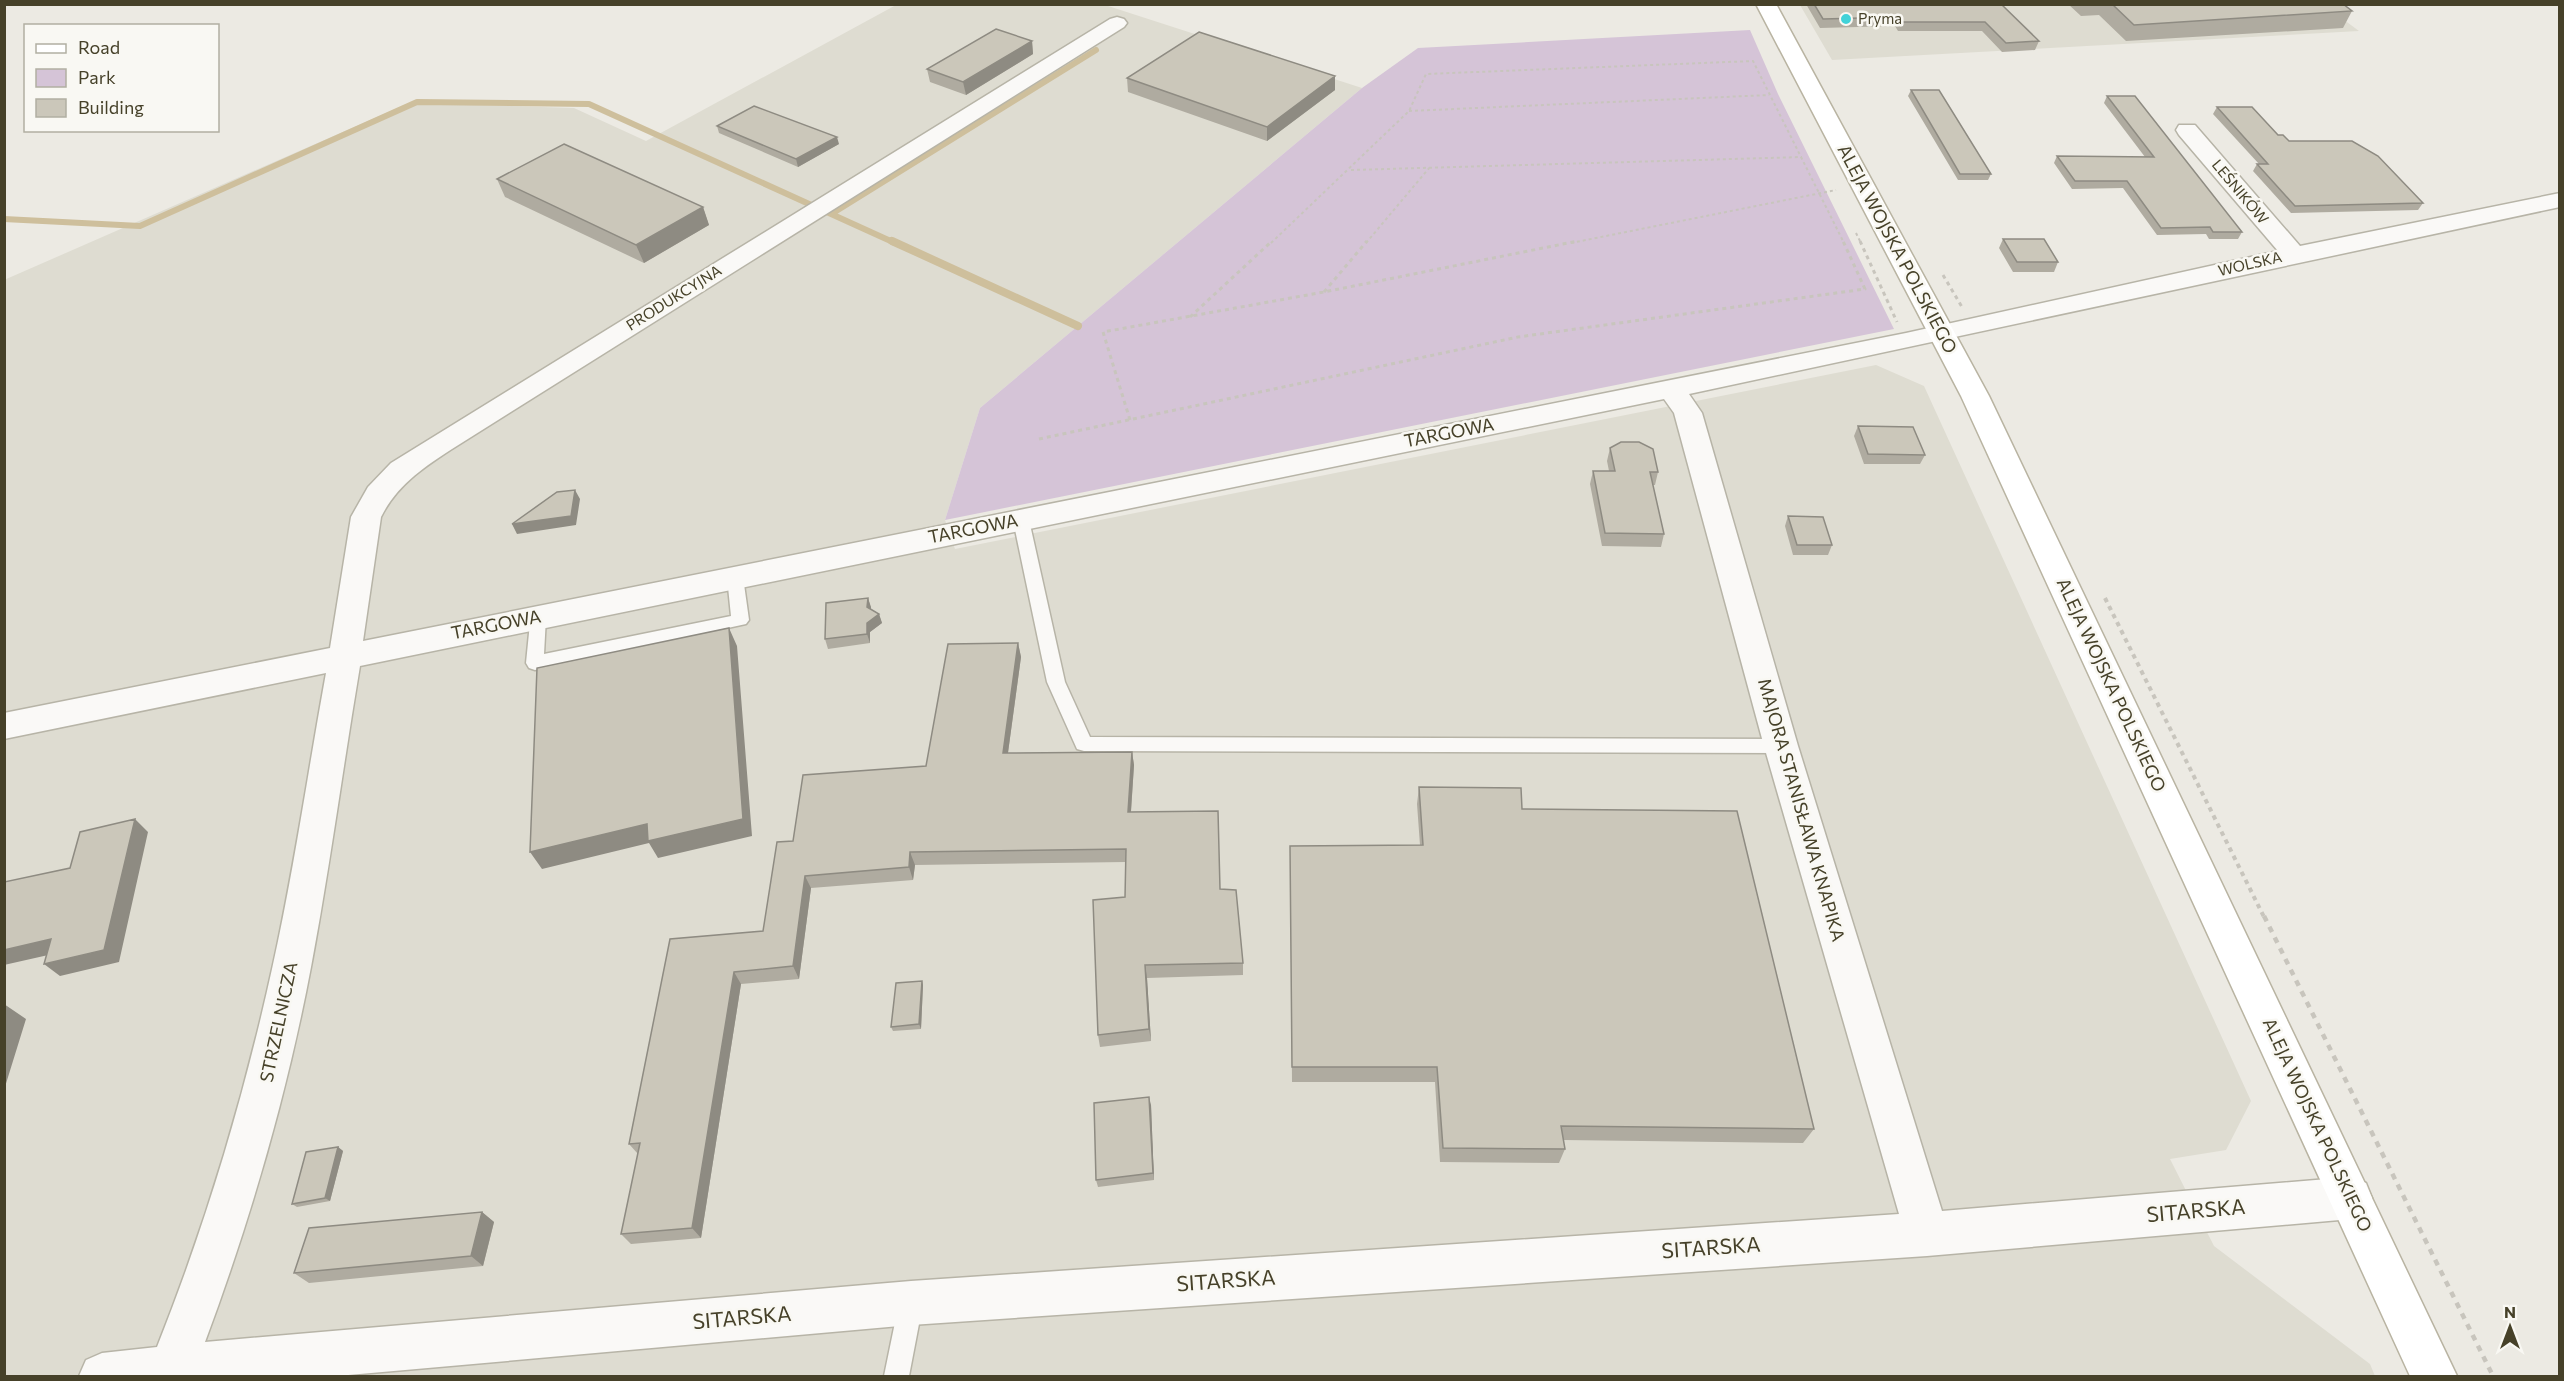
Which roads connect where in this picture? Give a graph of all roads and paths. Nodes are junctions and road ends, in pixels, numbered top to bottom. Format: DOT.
graph roads {
  1 [pos="1766,4"];
  2 [pos="1117,23"];
  3 [pos="1769,95"];
  4 [pos="1409,111"];
  5 [pos="2187,130"];
  6 [pos="1802,157"];
  7 [pos="1431,167"];
  8 [pos="1350,170"];
  9 [pos="1836,190"];
  10 [pos="1821,194"];
  11 [pos="2559,200"];
  12 [pos="2294,255"];
  13 [pos="1877,279"];
  14 [pos="1324,292"];
  15 [pos="1190,317"];
  16 [pos="1941,334"];
  17 [pos="1906,341"];
  18 [pos="1671,388"];
  19 [pos="1130,420"];
  20 [pos="1039,439"];
  21 [pos="1021,520"];
  22 [pos="735,578"];
  23 [pos="537,617"];
  24 [pos="345,656"];
  25 [pos="4,726"];
  26 [pos="1781,746"];
  27 [pos="2351,1198"];
  28 [pos="2405,1199"];
  29 [pos="1927,1234"];
  30 [pos="911,1303"];
  31 [pos="171,1372"];
  32 [pos="102,1377"];
  33 [pos="896,1377"];
  34 [pos="2434,1377"];
  35 [pos="2493,1377"];
  1 -- 16 [label="main road, ALEJA WOJSKA POLSKIEGO"];
  2 -- 24 [label="street, PRODUKCYJNA"];
  3 -- 4 [label="path"];
  3 -- 4 [label="path"];
  3 -- 6 [label="path"];
  4 -- 8 [label="path"];
  5 -- 12 [label="street, LEŚNIKÓW"];
  6 -- 7 [label="path"];
  6 -- 10 [label="path"];
  7 -- 8 [label="path"];
  7 -- 14 [label="path"];
  8 -- 15 [label="path"];
  9 -- 10 [label="path"];
  10 -- 14 [label="path"];
  10 -- 19 [label="path"];
  11 -- 12 [label="street, WOLSKA"];
  12 -- 16 [label="street, WOLSKA"];
  13 -- 17 [label="path"];
  14 -- 15 [label="path"];
  15 -- 19 [label="path"];
  16 -- 17 [label="street, TARGOWA"];
  16 -- 27 [label="main road, ALEJA WOJSKA POLSKIEGO"];
  17 -- 18 [label="street, TARGOWA"];
  18 -- 21 [label="street, TARGOWA"];
  18 -- 26 [label="street, MAJORA STANISŁAWA KNAPIKA"];
  19 -- 20 [label="path"];
  21 -- 22 [label="street, TARGOWA"];
  21 -- 26 [label="lane"];
  22 -- 23 [label="street, TARGOWA"];
  22 -- 23 [label="lane"];
  23 -- 24 [label="street, TARGOWA"];
  24 -- 25 [label="street, TARGOWA"];
  24 -- 31 [label="street, STRZELNICZA"];
  26 -- 29 [label="street, MAJORA STANISŁAWA KNAPIKA"];
  27 -- 29 [label="street, SITARSKA"];
  27 -- 34 [label="main road, ALEJA WOJSKA POLSKIEGO"];
  28 -- 35 [label="path"];
  29 -- 30 [label="street, SITARSKA"];
  30 -- 31 [label="street, SITARSKA"];
  30 -- 33 [label="lane"];
  31 -- 32 [label="street, SITARSKA"];
}
